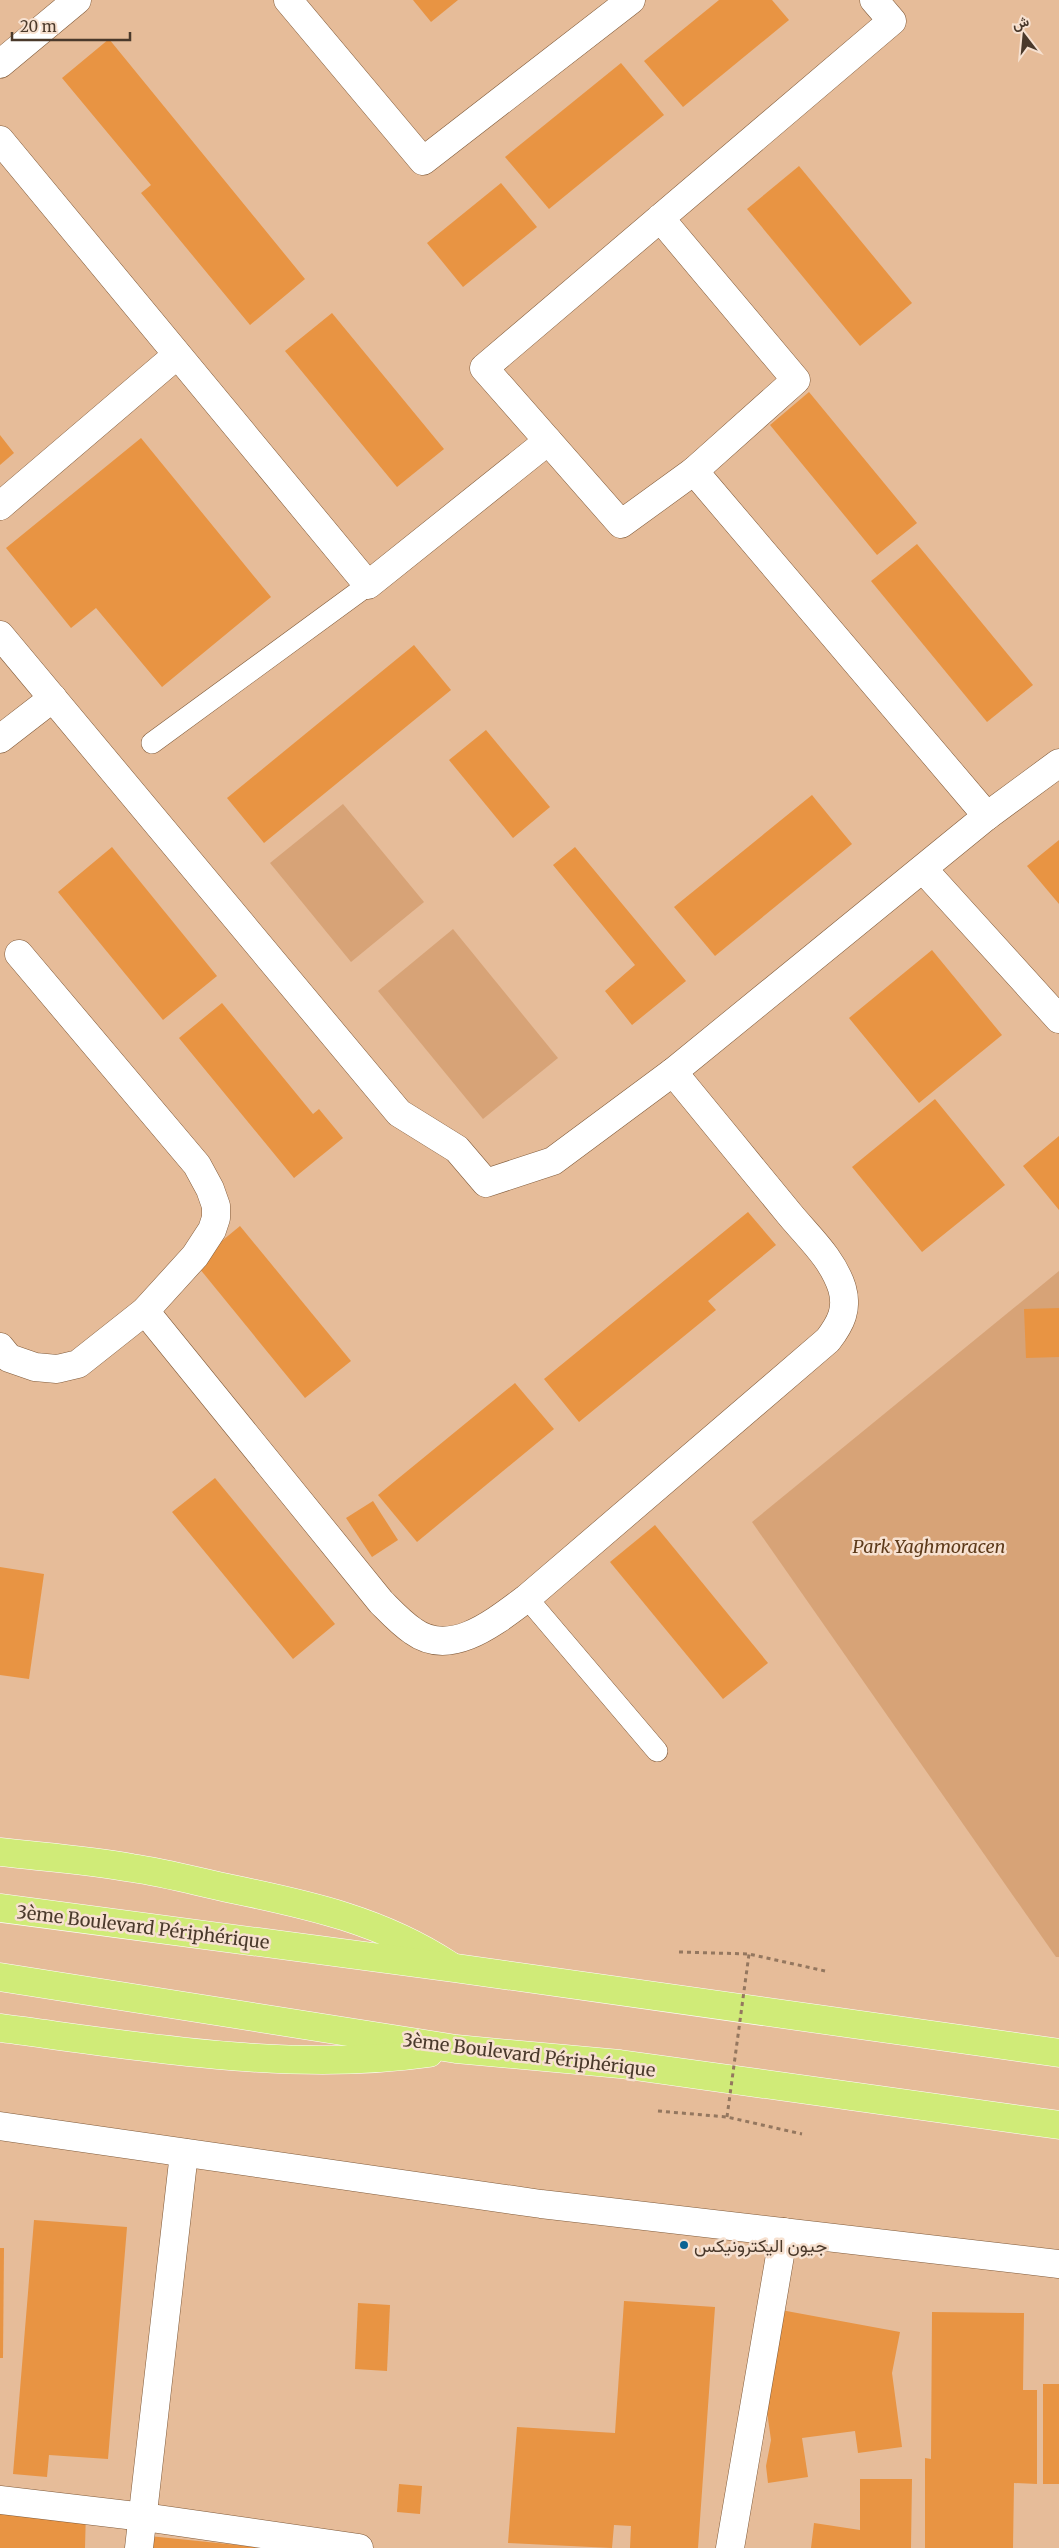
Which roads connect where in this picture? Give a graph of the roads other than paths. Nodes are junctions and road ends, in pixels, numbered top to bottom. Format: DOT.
graph roads {
  1 [pos="77,0"];
  2 [pos="288,0"];
  3 [pos="631,0"];
  4 [pos="874,0"];
  5 [pos="0,64"];
  6 [pos="0,140"];
  7 [pos="660,218"];
  8 [pos="177,355"];
  9 [pos="548,441"];
  10 [pos="694,471"];
  11 [pos="0,506"];
  12 [pos="368,585"];
  13 [pos="0,635"];
  14 [pos="53,698"];
  15 [pos="0,739"];
  16 [pos="152,743"];
  17 [pos="1059,763"];
  18 [pos="987,816"];
  19 [pos="923,869"];
  20 [pos="19,954"];
  21 [pos="1059,1019"];
  22 [pos="673,1072"];
  23 [pos="145,1311"];
  24 [pos="0,1347"];
  25 [pos="527,1598"];
  26 [pos="657,1751"];
  27 [pos="0,1852"];
  28 [pos="0,1908"];
  29 [pos="455,1968"];
  30 [pos="0,1977"];
  31 [pos="0,2028"];
  32 [pos="456,2049"];
  33 [pos="1059,2053"];
  34 [pos="1059,2125"];
  35 [pos="0,2126"];
  36 [pos="184,2153"];
  37 [pos="784,2232"];
  38 [pos="1059,2264"];
  39 [pos="0,2500"];
  40 [pos="144,2516"];
  41 [pos="139,2548"];
  42 [pos="359,2548"];
  43 [pos="730,2548"];
  1 -- 5 [label="street"];
  2 -- 3 [label="street"];
  4 -- 7 [label="street"];
  6 -- 8 [label="street"];
  7 -- 9 [label="street"];
  7 -- 10 [label="street"];
  8 -- 11 [label="street"];
  8 -- 12 [label="street"];
  9 -- 10 [label="street"];
  9 -- 12 [label="street"];
  10 -- 18 [label="street"];
  12 -- 16 [label="lane"];
  13 -- 14 [label="street"];
  14 -- 15 [label="street"];
  14 -- 22 [label="street"];
  17 -- 18 [label="street"];
  18 -- 19 [label="street"];
  19 -- 21 [label="street"];
  19 -- 22 [label="street"];
  20 -- 23 [label="street"];
  22 -- 25 [label="street"];
  23 -- 24 [label="street"];
  23 -- 25 [label="street"];
  25 -- 26 [label="lane"];
  27 -- 29 [label="highway"];
  28 -- 29 [label="highway, 3ème Boulevard Périphérique"];
  29 -- 33 [label="highway, 3ème Boulevard Périphérique"];
  30 -- 32 [label="highway, 3ème Boulevard Périphérique"];
  31 -- 32 [label="highway"];
  32 -- 34 [label="highway, 3ème Boulevard Périphérique"];
  35 -- 36 [label="street"];
  36 -- 37 [label="street"];
  36 -- 40 [label="street"];
  37 -- 38 [label="street"];
  37 -- 43 [label="street"];
  39 -- 40 [label="street"];
  40 -- 41 [label="street"];
  40 -- 42 [label="street"];
}
